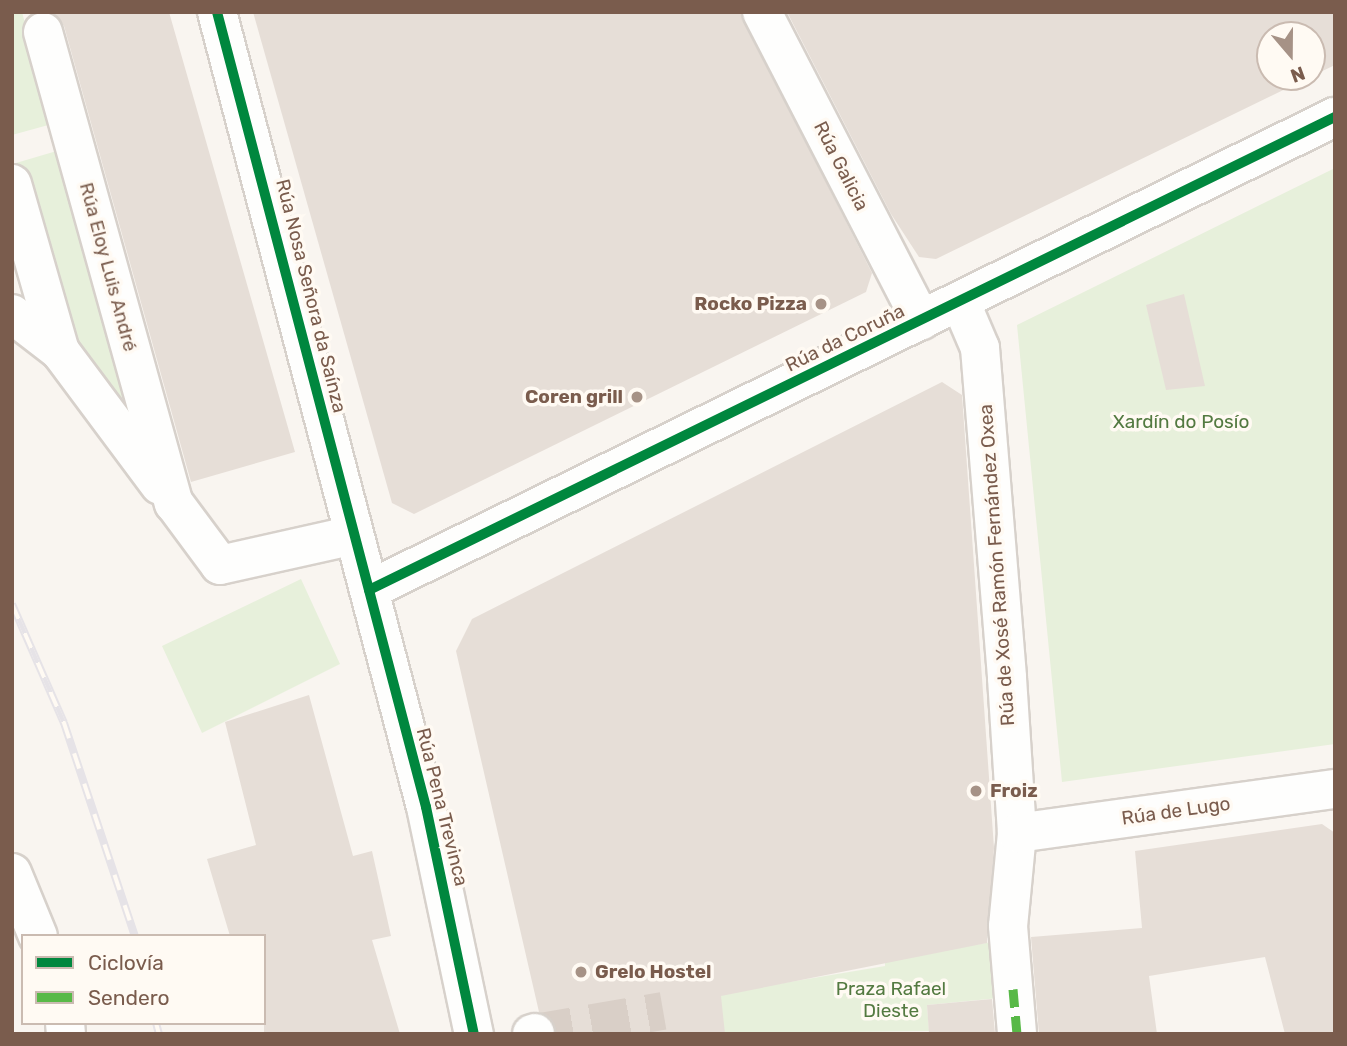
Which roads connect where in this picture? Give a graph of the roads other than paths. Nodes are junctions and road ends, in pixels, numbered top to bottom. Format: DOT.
graph roads {
  1 [pos="218,12"];
  2 [pos="762,12"];
  3 [pos="43,32"];
  4 [pos="1335,117"];
  5 [pos="12,184"];
  6 [pos="960,301"];
  7 [pos="12,314"];
  8 [pos="921,320"];
  9 [pos="60,351"];
  10 [pos="173,503"];
  11 [pos="354,536"];
  12 [pos="369,590"];
  13 [pos="1335,789"];
  14 [pos="1017,833"];
  15 [pos="12,873"];
  16 [pos="37,934"];
  17 [pos="474,1034"];
  18 [pos="1017,1034"];
  1 -- 11 [label="street, Rúa Nosa Señora da Saínza"];
  2 -- 8 [label="street, Rúa Galicia"];
  3 -- 10 [label="street, Rúa Eloy Luis André"];
  4 -- 6 [label="street, Rúa da Coruña"];
  5 -- 9 [label="street, Rúa Eloy Luis André"];
  6 -- 8 [label="street, Rúa da Coruña"];
  6 -- 14 [label="street, Rúa de Xosé Ramón Fernández Oxea"];
  7 -- 9 [label="street, Rúa Eloy Luis André"];
  8 -- 12 [label="street, Rúa da Coruña"];
  9 -- 10 [label="street, Rúa Eloy Luis André"];
  10 -- 11 [label="street, Rúa Eloy Luis André"];
  11 -- 12 [label="street, Rúa Nosa Señora da Saínza"];
  12 -- 17 [label="street, Rúa Pena Trevinca"];
  13 -- 14 [label="street, Rúa de Lugo"];
  14 -- 18 [label="street, Rúa de Xosé Ramón Fernández Oxea"];
  15 -- 16 [label="street"];
}
